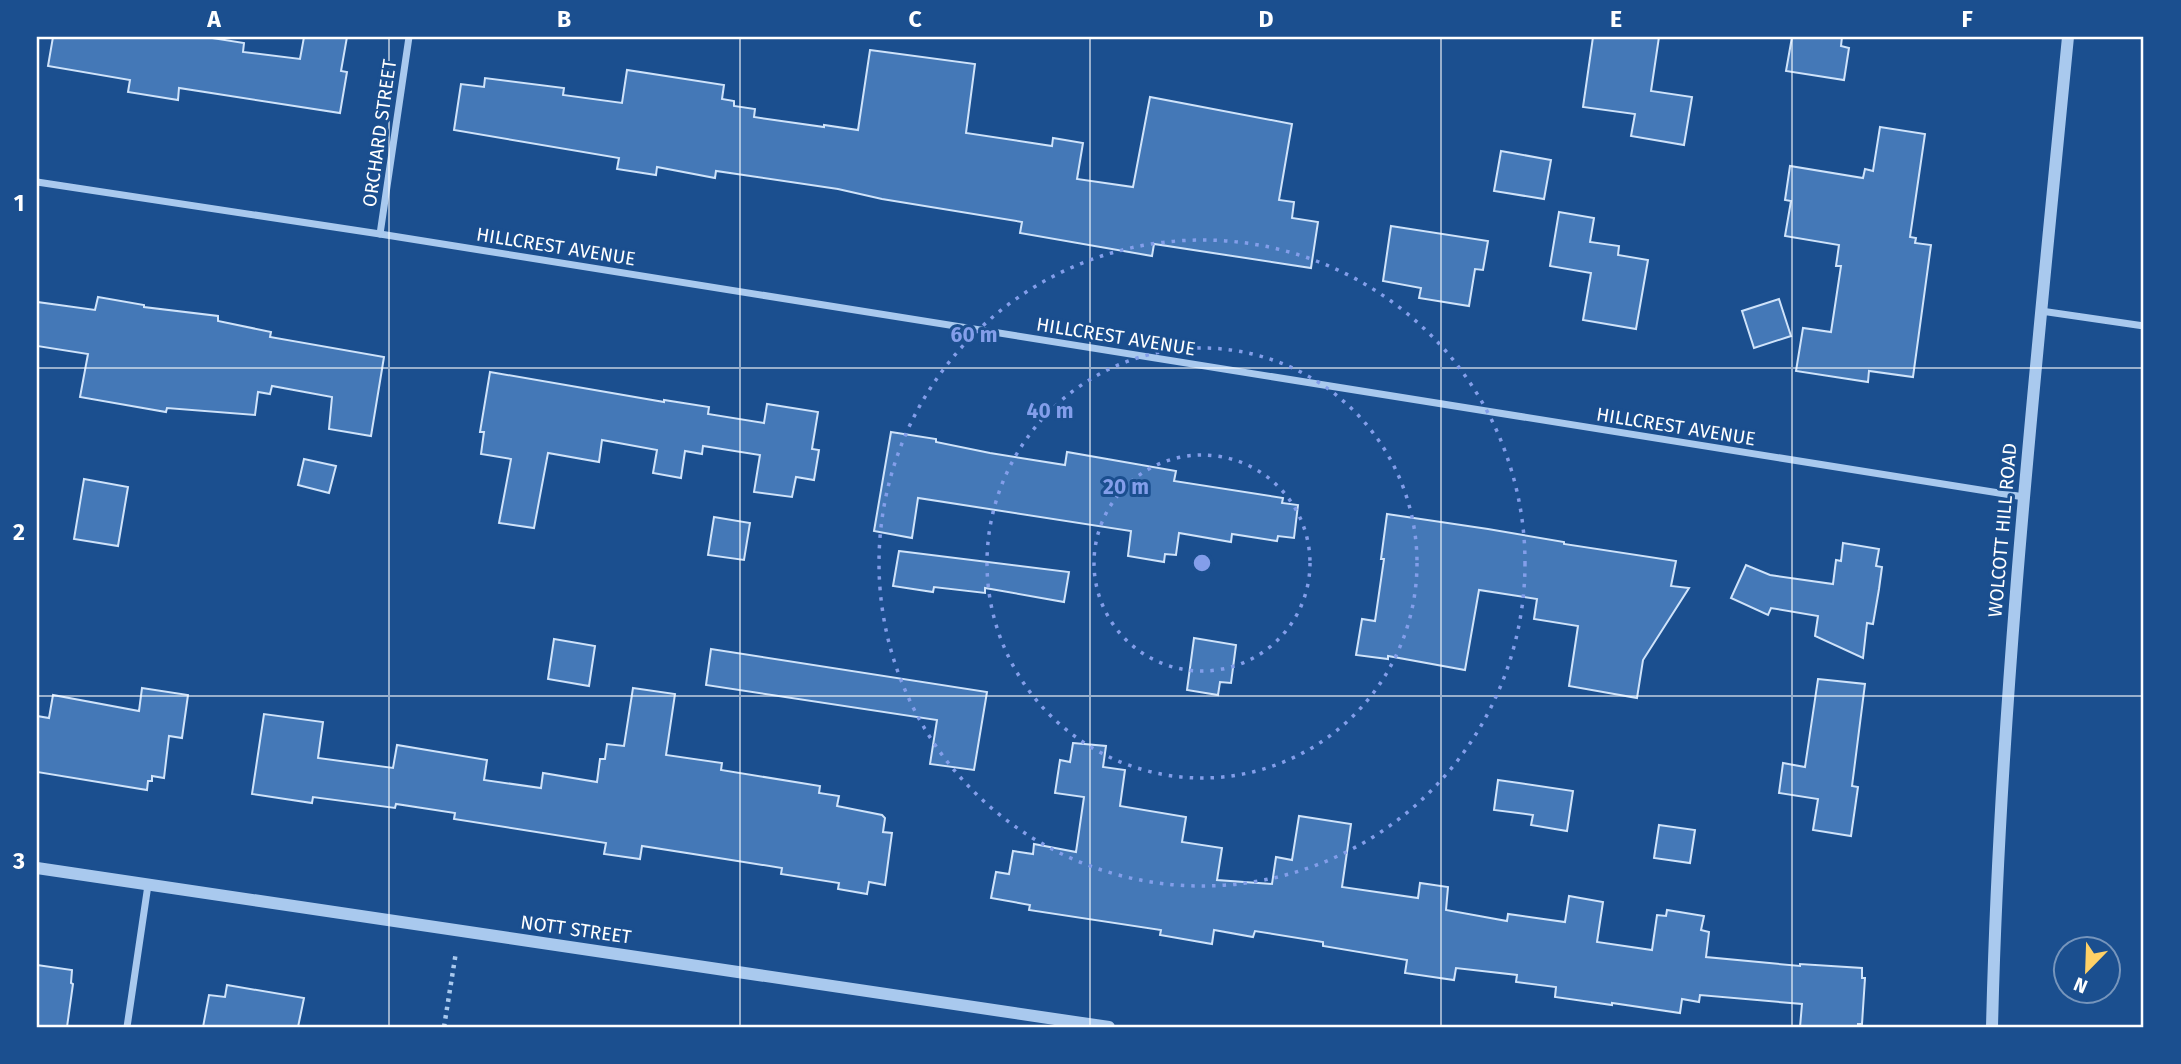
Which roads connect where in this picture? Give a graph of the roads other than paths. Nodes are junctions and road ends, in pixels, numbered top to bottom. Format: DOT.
graph roads {
  1 [pos="409,37"];
  2 [pos="2068,37"];
  3 [pos="37,182"];
  4 [pos="380,234"];
  5 [pos="2042,311"];
  6 [pos="2144,326"];
  7 [pos="2024,497"];
  8 [pos="37,868"];
  9 [pos="148,885"];
  10 [pos="127,1027"];
  11 [pos="1109,1027"];
  12 [pos="1992,1027"];
  1 -- 4 [label="street, ORCHARD STREET"];
  2 -- 5 [label="street, WOLCOTT HILL ROAD"];
  3 -- 4 [label="street, HILLCREST AVENUE"];
  4 -- 7 [label="street, HILLCREST AVENUE"];
  5 -- 6 [label="street"];
  5 -- 7 [label="street, WOLCOTT HILL ROAD"];
  7 -- 12 [label="street, WOLCOTT HILL ROAD"];
  8 -- 9 [label="street, NOTT STREET"];
  9 -- 10 [label="street"];
  9 -- 11 [label="street, NOTT STREET"];
}
